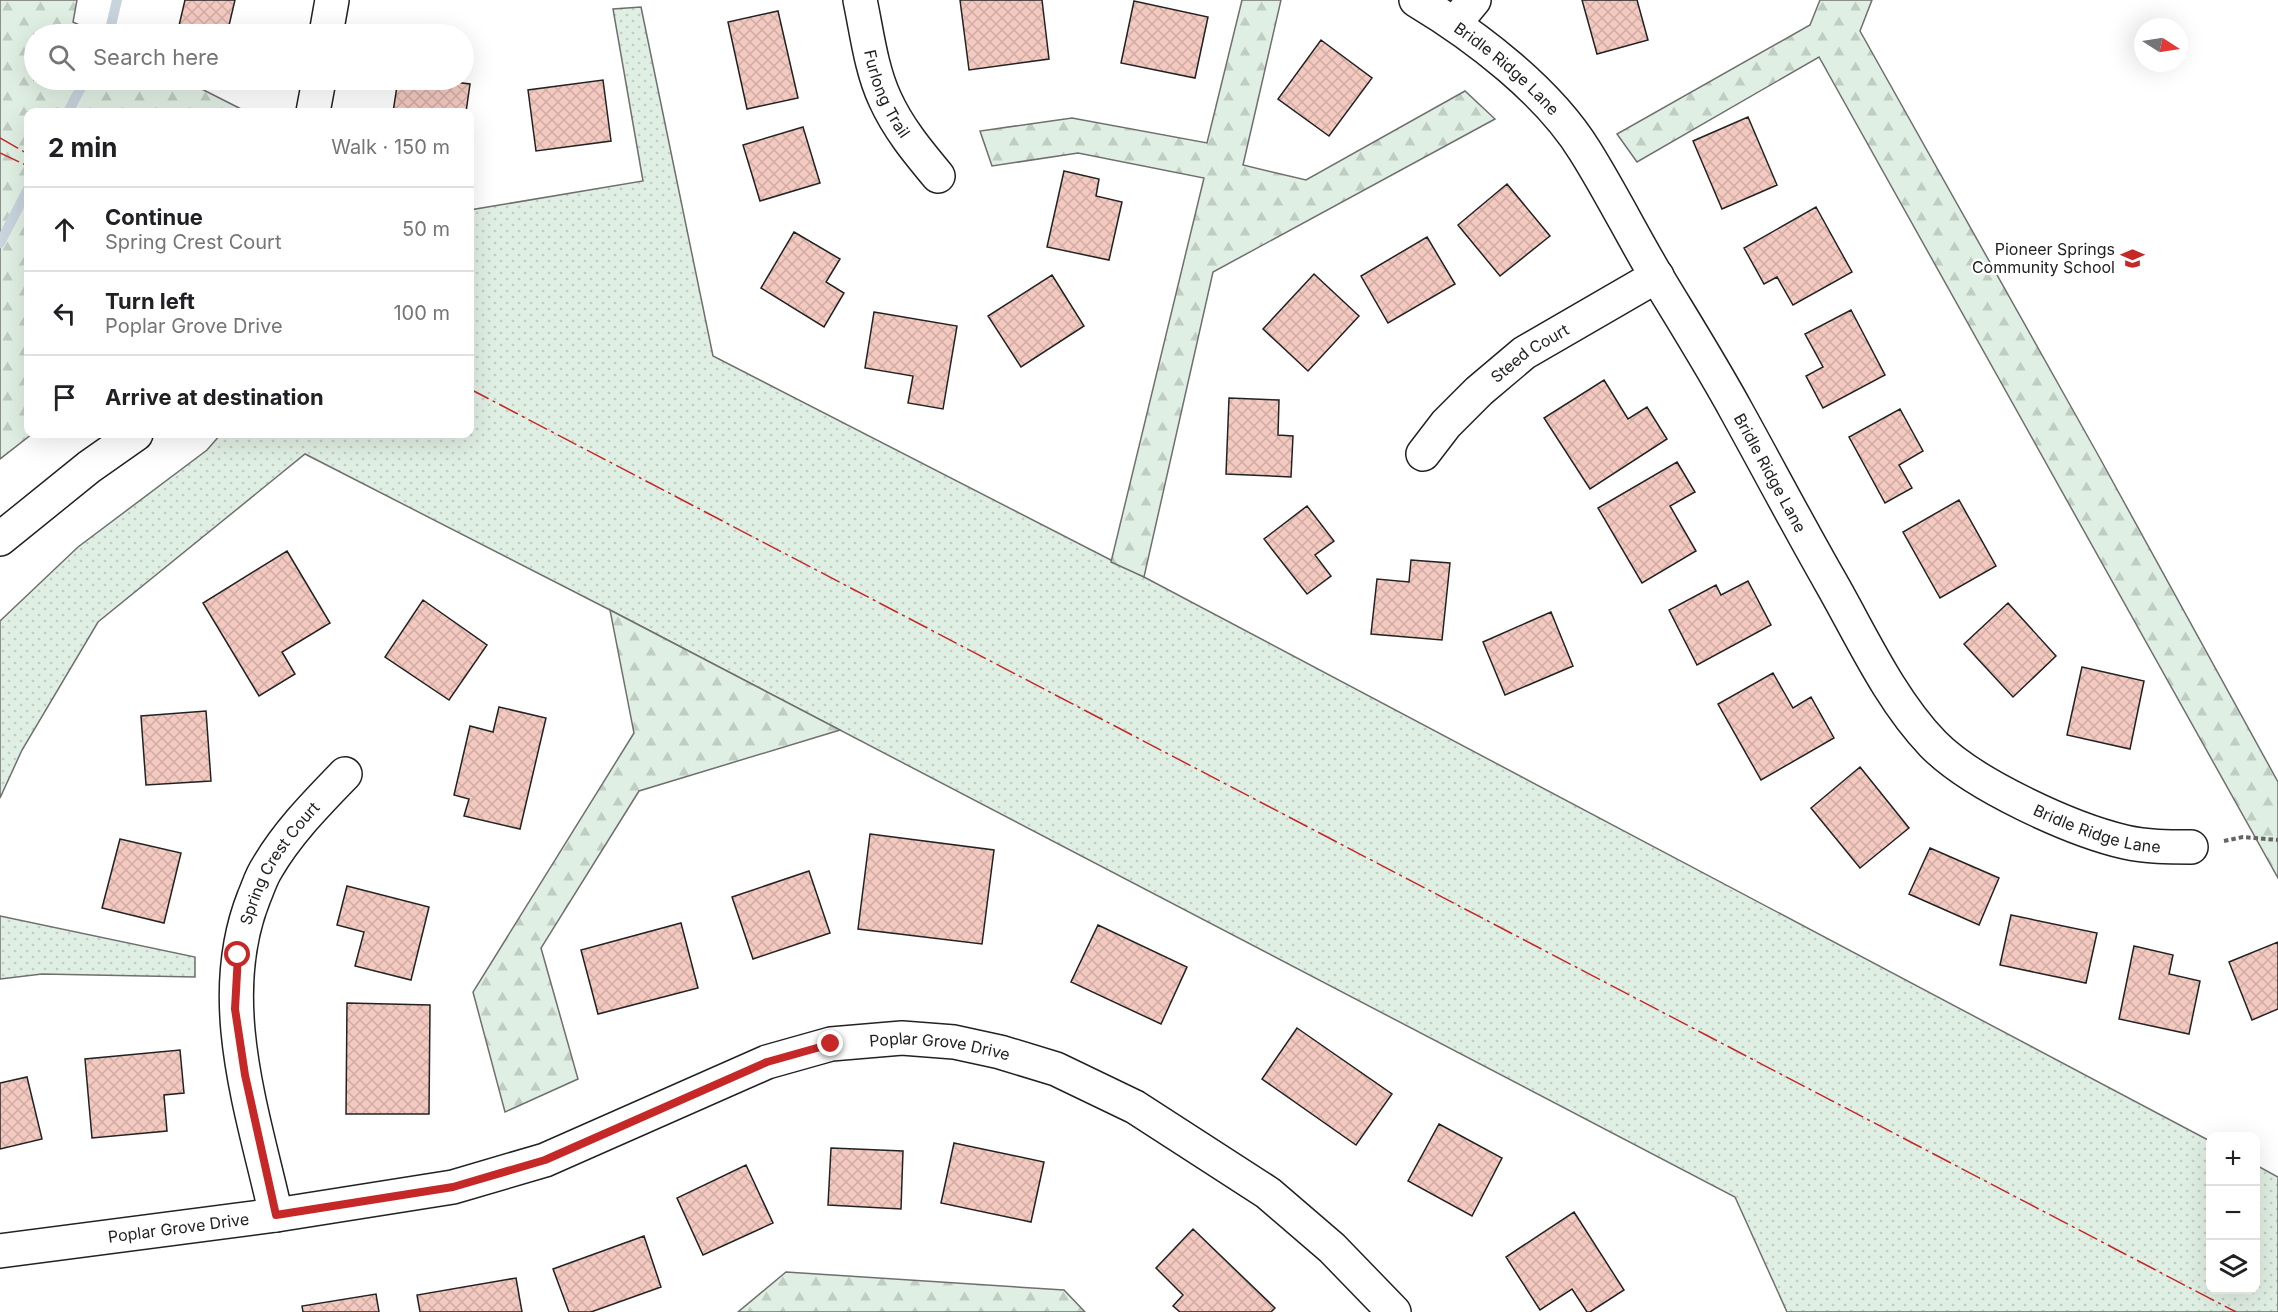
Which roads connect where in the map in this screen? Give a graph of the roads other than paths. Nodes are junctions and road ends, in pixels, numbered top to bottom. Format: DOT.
graph roads {
  1 [pos="332,0"];
  2 [pos="860,0"];
  3 [pos="1416,0"];
  4 [pos="1464,12"];
  5 [pos="328,24"];
  6 [pos="317,90"];
  7 [pos="314,108"];
  8 [pos="938,176"];
  9 [pos="1657,276"];
  10 [pos="130,438"];
  11 [pos="1423,454"];
  12 [pos="0,538"];
  13 [pos="345,774"];
  14 [pos="2191,847"];
  15 [pos="276,1215"];
  16 [pos="0,1251"];
  17 [pos="1394,1312"];
  1 -- 5 [label="street"];
  2 -- 8 [label="street, Furlong Trail"];
  3 -- 4 [label="street, Bridle Ridge Lane"];
  4 -- 9 [label="street, Bridle Ridge Lane"];
  6 -- 7 [label="street"];
  9 -- 11 [label="street, Steed Court"];
  9 -- 14 [label="street, Bridle Ridge Lane"];
  10 -- 12 [label="street"];
  13 -- 15 [label="street, Spring Crest Court"];
  15 -- 16 [label="street, Poplar Grove Drive"];
  15 -- 17 [label="street, Poplar Grove Drive"];
}
